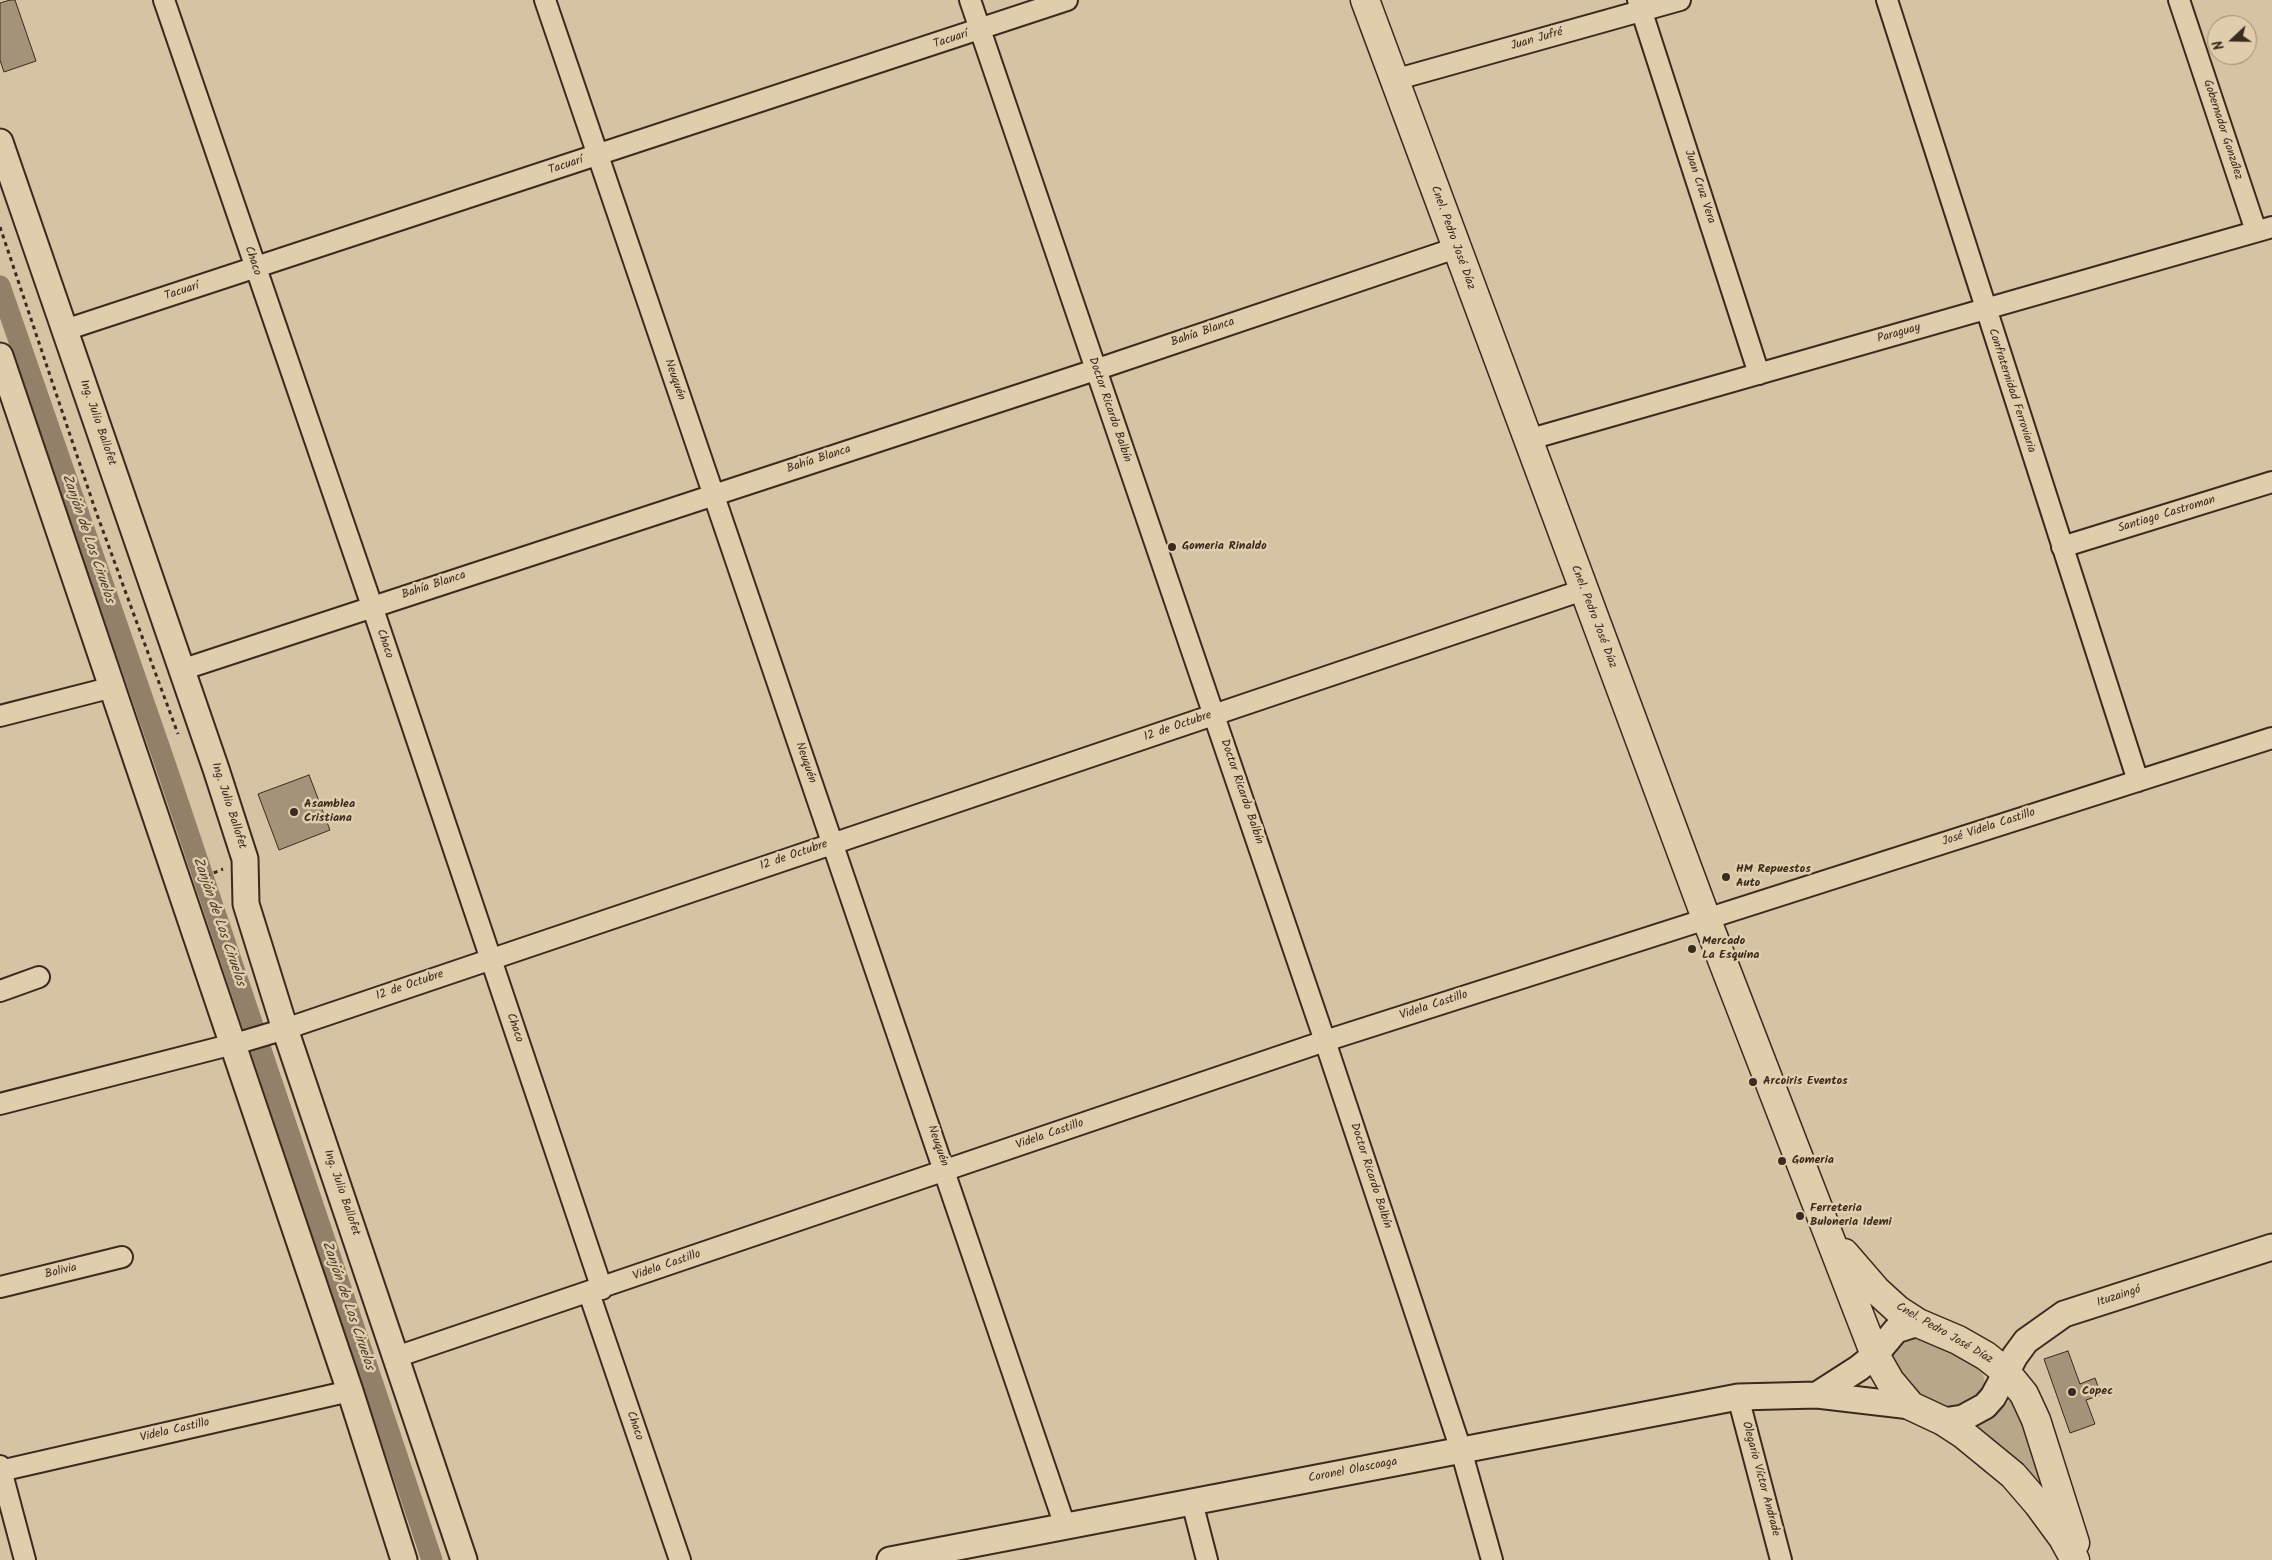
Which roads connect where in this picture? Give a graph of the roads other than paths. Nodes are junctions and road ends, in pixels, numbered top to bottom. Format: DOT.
graph roads {
  1 [pos="164,0"];
  2 [pos="545,0"];
  3 [pos="970,0"];
  4 [pos="1067,0"];
  5 [pos="1364,0"];
  6 [pos="1680,0"];
  7 [pos="1887,0"];
  8 [pos="2179,0"];
  9 [pos="1640,5"];
  10 [pos="980,30"];
  11 [pos="1394,80"];
  12 [pos="0,142"];
  13 [pos="597,156"];
  14 [pos="2264,229"];
  15 [pos="1456,248"];
  16 [pos="255,268"];
  17 [pos="1984,309"];
  18 [pos="65,330"];
  19 [pos="0,356"];
  20 [pos="1095,370"];
  21 [pos="1759,374"];
  22 [pos="1526,440"];
  23 [pos="2272,482"];
  24 [pos="713,495"];
  25 [pos="2062,547"];
  26 [pos="1583,590"];
  27 [pos="372,606"];
  28 [pos="180,670"];
  29 [pos="113,687"];
  30 [pos="1214,714"];
  31 [pos="0,716"];
  32 [pos="2272,738"];
  33 [pos="2138,781"];
  34 [pos="833,843"];
  35 [pos="1706,918"];
  36 [pos="490,959"];
  37 [pos="39,977"];
  38 [pos="0,990"];
  39 [pos="278,1031"];
  40 [pos="1325,1041"];
  41 [pos="239,1042"];
  42 [pos="0,1104"];
  43 [pos="946,1171"];
  44 [pos="1829,1232"];
  45 [pos="2272,1247"];
  46 [pos="122,1257"];
  47 [pos="0,1287"];
  48 [pos="595,1291"];
  49 [pos="1918,1322"];
  50 [pos="1880,1348"];
  51 [pos="396,1357"];
  52 [pos="1996,1372"];
  53 [pos="350,1390"];
  54 [pos="1817,1394"];
  55 [pos="1738,1397"];
  56 [pos="1911,1406"];
  57 [pos="1943,1420"];
  58 [pos="1461,1450"];
  59 [pos="0,1469"];
  60 [pos="1192,1502"];
  61 [pos="1065,1526"];
  62 [pos="905,1559"];
  63 [pos="24,1560"];
  64 [pos="404,1560"];
  65 [pos="464,1560"];
  66 [pos="680,1560"];
  67 [pos="1207,1560"];
  68 [pos="1492,1560"];
  69 [pos="1781,1560"];
  70 [pos="2075,1560"];
  71 [pos="2081,1560"];
  1 -- 16 [label="street, Chaco"];
  2 -- 13 [label="street, Neuquén"];
  3 -- 10 [label="street, Doctor Ricardo Balbín"];
  4 -- 10 [label="street, Tacuarí"];
  5 -- 11 [label="main road, Cnel. Pedro José Díaz"];
  6 -- 9 [label="street, Juan Jufré"];
  7 -- 17 [label="street, Confraternidad Ferroviaria"];
  8 -- 14 [label="street, Gobernador González"];
  9 -- 11 [label="street, Juan Jufré"];
  9 -- 21 [label="street, Juan Cruz Vera"];
  10 -- 13 [label="street, Tacuarí"];
  10 -- 20 [label="street, Doctor Ricardo Balbín"];
  11 -- 15 [label="main road, Cnel. Pedro José Díaz"];
  12 -- 18 [label="street, Ing. Julio Ballofet"];
  13 -- 16 [label="street, Tacuarí"];
  13 -- 24 [label="street, Neuquén"];
  14 -- 17 [label="street, Paraguay"];
  15 -- 20 [label="street, Bahía Blanca"];
  15 -- 22 [label="main road, Cnel. Pedro José Díaz"];
  16 -- 18 [label="street, Tacuarí"];
  16 -- 27 [label="street, Chaco"];
  17 -- 21 [label="street, Paraguay"];
  17 -- 25 [label="street, Confraternidad Ferroviaria"];
  18 -- 28 [label="street, Ing. Julio Ballofet"];
  19 -- 29 [label="street"];
  20 -- 24 [label="street, Bahía Blanca"];
  20 -- 30 [label="street, Doctor Ricardo Balbín"];
  21 -- 22 [label="street, Paraguay"];
  22 -- 26 [label="main road, Cnel. Pedro José Díaz"];
  23 -- 25 [label="street, Santiago Castroman"];
  24 -- 27 [label="street, Bahía Blanca"];
  24 -- 34 [label="street, Neuquén"];
  25 -- 33 [label="street, Confraternidad Ferroviaria"];
  26 -- 30 [label="street, 12 de Octubre"];
  26 -- 35 [label="main road, Cnel. Pedro José Díaz"];
  27 -- 28 [label="street, Bahía Blanca"];
  27 -- 36 [label="street, Chaco"];
  28 -- 39 [label="street, Ing. Julio Ballofet"];
  29 -- 31 [label="street"];
  29 -- 41 [label="street"];
  30 -- 34 [label="street, 12 de Octubre"];
  30 -- 40 [label="street, Doctor Ricardo Balbín"];
  32 -- 33 [label="street, José Videla Castillo"];
  33 -- 35 [label="street, José Videla Castillo"];
  34 -- 36 [label="street, 12 de Octubre"];
  34 -- 43 [label="street, Neuquén"];
  35 -- 40 [label="street, Videla Castillo"];
  35 -- 44 [label="main road, Cnel. Pedro José Díaz"];
  36 -- 39 [label="street, 12 de Octubre"];
  36 -- 48 [label="street, Chaco"];
  37 -- 38 [label="street"];
  39 -- 41 [label="street, 12 de Octubre"];
  39 -- 51 [label="street, Ing. Julio Ballofet"];
  40 -- 43 [label="street, Videla Castillo"];
  40 -- 58 [label="street, Doctor Ricardo Balbín"];
  41 -- 42 [label="street, 12 de Octubre"];
  41 -- 53 [label="street"];
  43 -- 48 [label="street, Videla Castillo"];
  43 -- 61 [label="street, Neuquén"];
  44 -- 49 [label="main road, Cnel. Pedro José Díaz"];
  44 -- 50 [label="main road, Cnel. Pedro José Díaz"];
  45 -- 52 [label="street, Ituzaingó"];
  46 -- 47 [label="street, Bolivia"];
  48 -- 51 [label="street, Videla Castillo"];
  48 -- 66 [label="street, Chaco"];
  49 -- 50 [label="street"];
  49 -- 52 [label="main road, Cnel. Pedro José Díaz"];
  50 -- 54 [label="street, Coronel Olascoaga"];
  50 -- 56 [label="main road, Cnel. Pedro José Díaz"];
  51 -- 65 [label="street, Ing. Julio Ballofet"];
  52 -- 57 [label="street"];
  52 -- 71 [label="main road, Cnel. Pedro José Díaz"];
  53 -- 59 [label="street, Videla Castillo"];
  53 -- 64 [label="street"];
  54 -- 55 [label="street, Coronel Olascoaga"];
  54 -- 56 [label="street, Coronel Olascoaga"];
  55 -- 58 [label="street, Coronel Olascoaga"];
  55 -- 69 [label="street, Olegario Víctor Andrade"];
  56 -- 57 [label="main road, Cnel. Pedro José Díaz"];
  57 -- 70 [label="main road, Cnel. Pedro José Díaz"];
  58 -- 60 [label="street, Coronel Olascoaga"];
  58 -- 68 [label="street, Doctor Ricardo Balbín"];
  59 -- 63 [label="street"];
  60 -- 61 [label="street, Coronel Olascoaga"];
  60 -- 67 [label="street"];
  61 -- 62 [label="street, Coronel Olascoaga"];
}
